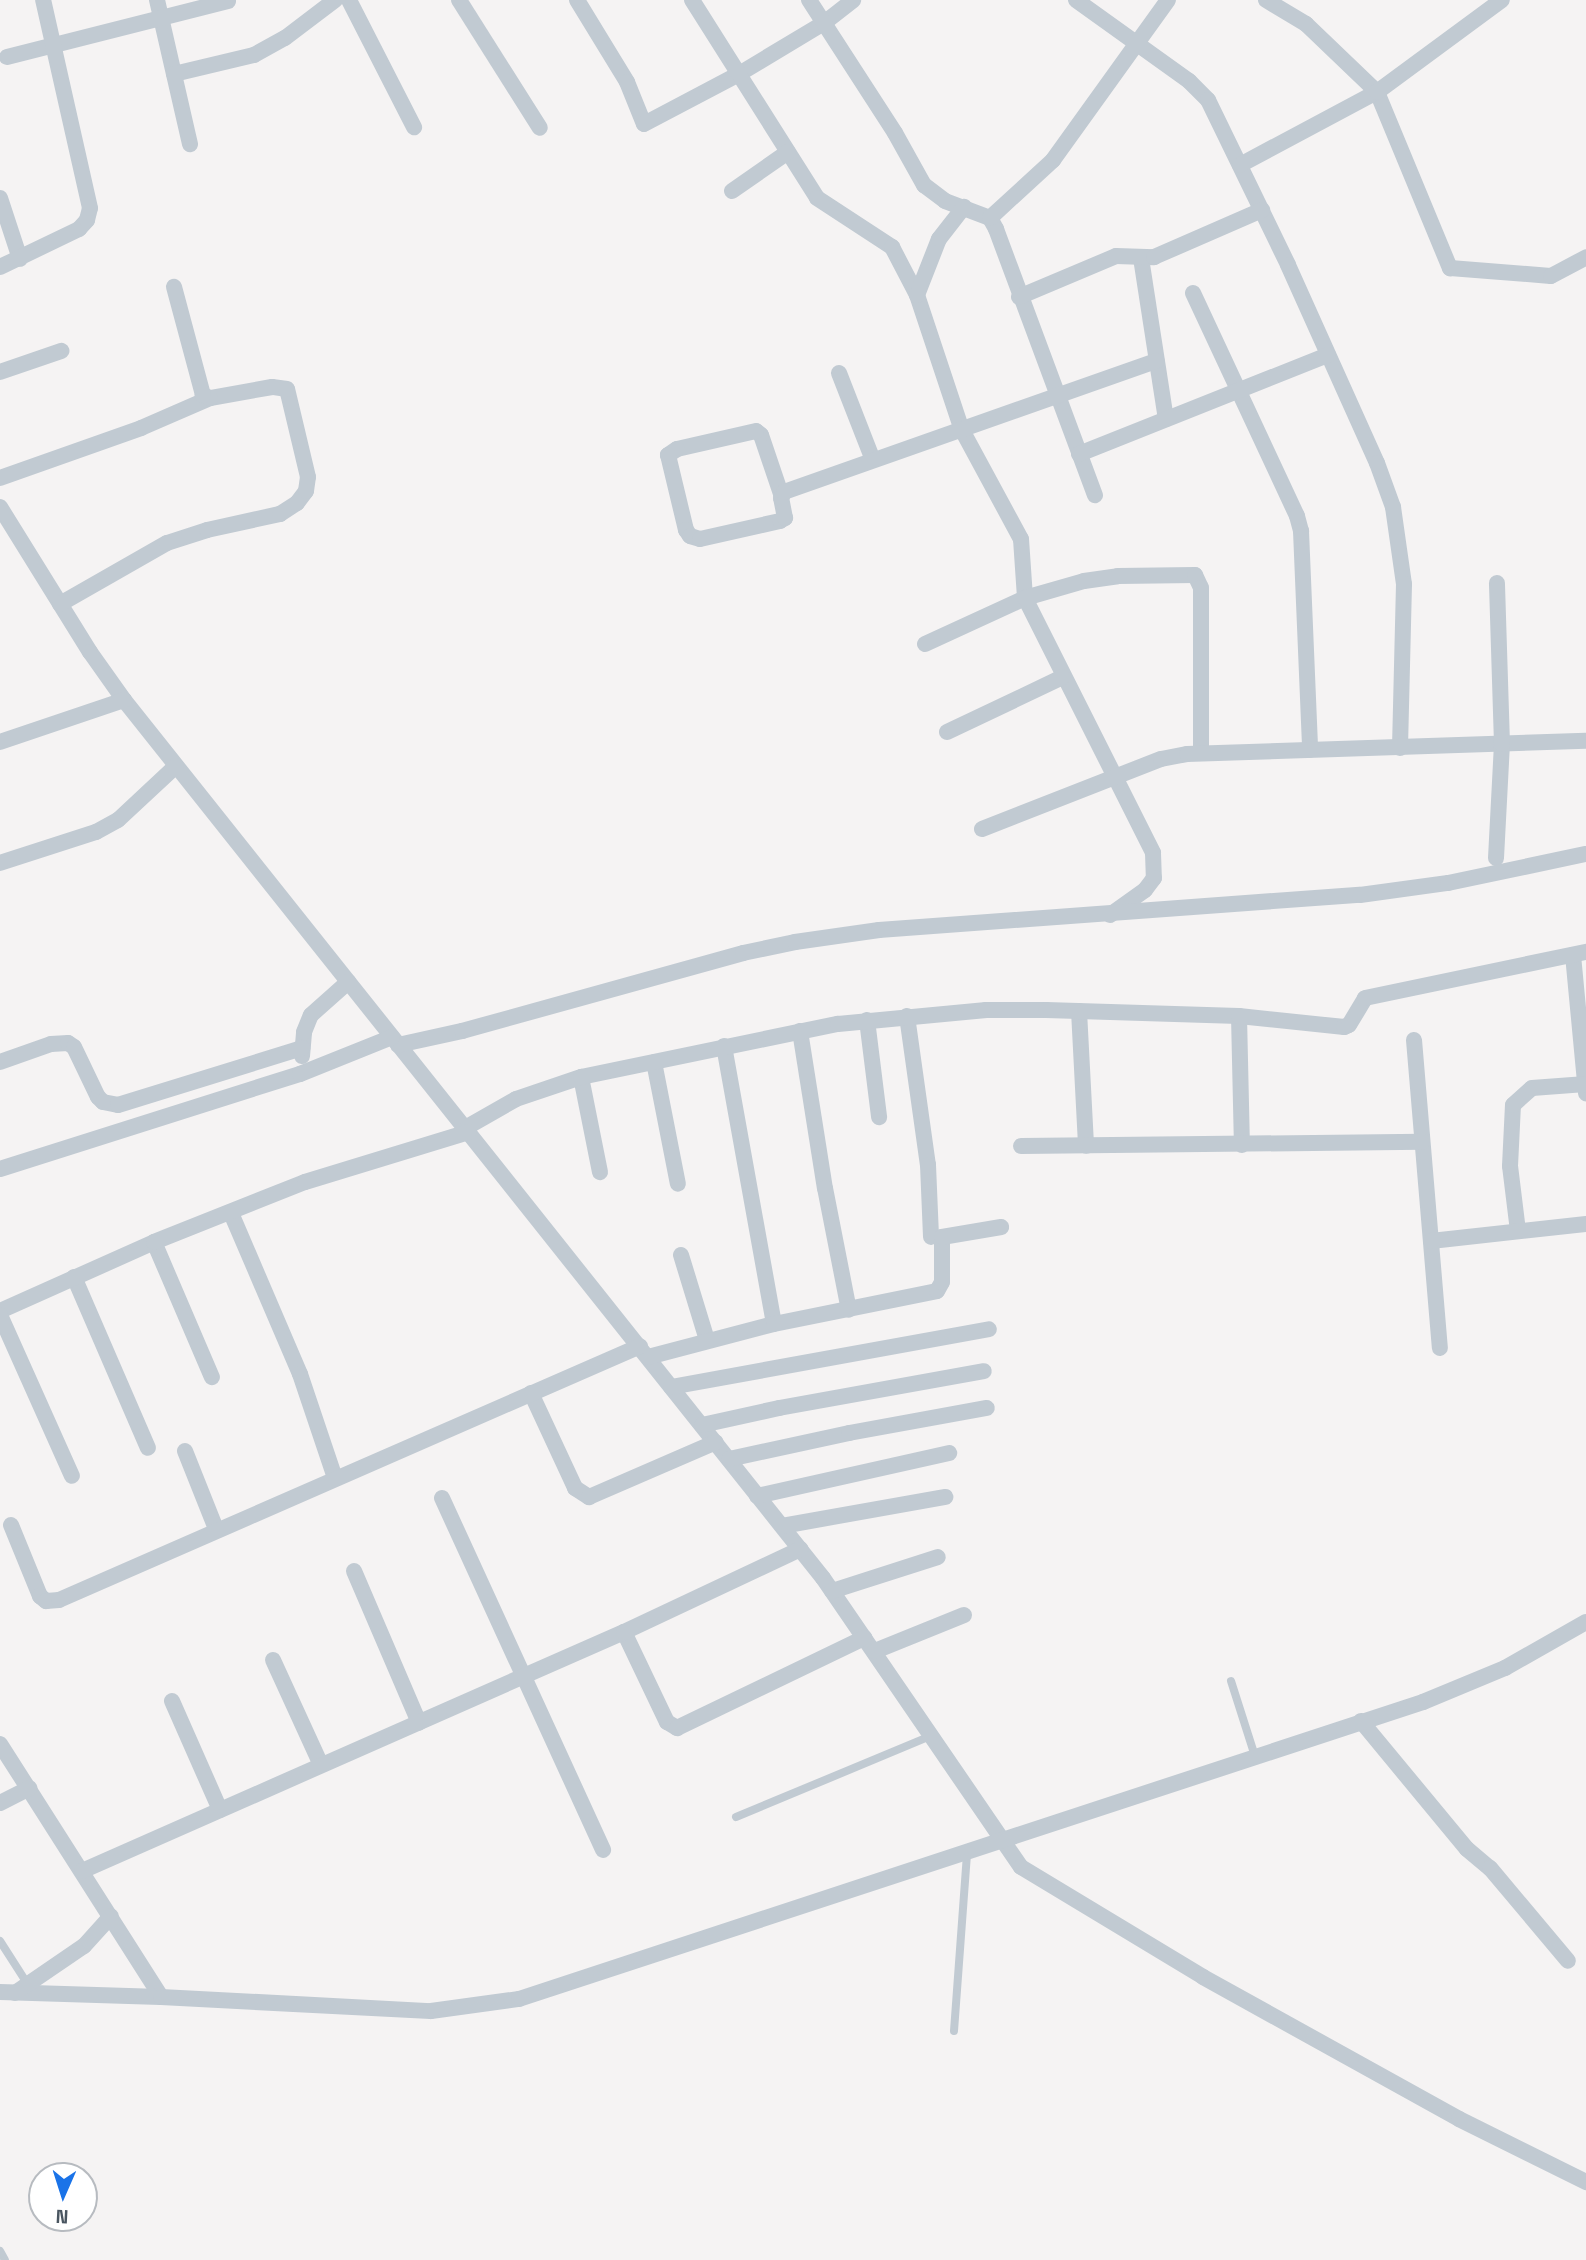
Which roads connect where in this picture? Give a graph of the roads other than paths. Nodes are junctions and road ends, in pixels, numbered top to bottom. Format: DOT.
graph roads {
  1 [pos="43,0"];
  2 [pos="157,0"];
  3 [pos="335,0"];
  4 [pos="349,0"];
  5 [pos="458,0"];
  6 [pos="577,0"];
  7 [pos="692,0"];
  8 [pos="809,0"];
  9 [pos="853,0"];
  10 [pos="1076,0"];
  11 [pos="1168,0"];
  12 [pos="1266,0"];
  13 [pos="1502,0"];
  14 [pos="228,1"];
  15 [pos="161,19"];
  16 [pos="824,23"];
  17 [pos="1138,44"];
  18 [pos="54,46"];
  19 [pos="7,57"];
  20 [pos="174,74"];
  21 [pos="739,74"];
  22 [pos="1377,92"];
  23 [pos="414,127"];
  24 [pos="540,128"];
  25 [pos="190,144"];
  26 [pos="788,152"];
  27 [pos="1240,165"];
  28 [pos="732,191"];
  29 [pos="0,198"];
  30 [pos="964,208"];
  31 [pos="1262,209"];
  32 [pos="990,218"];
  33 [pos="1586,257"];
  34 [pos="1141,258"];
  35 [pos="20,259"];
  36 [pos="0,267"];
  37 [pos="174,287"];
  38 [pos="1193,293"];
  39 [pos="917,295"];
  40 [pos="1019,297"];
  41 [pos="61,351"];
  42 [pos="1328,355"];
  43 [pos="1157,361"];
  44 [pos="0,372"];
  45 [pos="839,373"];
  46 [pos="1238,390"];
  47 [pos="210,398"];
  48 [pos="1058,398"];
  49 [pos="1166,419"];
  50 [pos="962,430"];
  51 [pos="1079,454"];
  52 [pos="873,460"];
  53 [pos="0,478"];
  54 [pos="781,494"];
  55 [pos="1095,495"];
  56 [pos="0,507"];
  57 [pos="1497,583"];
  58 [pos="1025,598"];
  59 [pos="60,604"];
  60 [pos="925,645"];
  61 [pos="1063,677"];
  62 [pos="124,700"];
  63 [pos="947,732"];
  64 [pos="1586,740"];
  65 [pos="0,742"];
  66 [pos="1502,744"];
  67 [pos="1400,748"];
  68 [pos="1310,750"];
  69 [pos="1201,753"];
  70 [pos="176,766"];
  71 [pos="1116,777"];
  72 [pos="982,829"];
  73 [pos="1586,854"];
  74 [pos="1496,858"];
  75 [pos="0,863"];
  76 [pos="1110,915"];
  77 [pos="1580,954"];
  78 [pos="348,982"];
  79 [pos="1079,1011"];
  80 [pos="907,1016"];
  81 [pos="1239,1016"];
  82 [pos="867,1020"];
  83 [pos="800,1031"];
  84 [pos="1414,1040"];
  85 [pos="395,1041"];
  86 [pos="724,1046"];
  87 [pos="302,1048"];
  88 [pos="0,1062"];
  89 [pos="653,1062"];
  90 [pos="300,1074"];
  91 [pos="581,1077"];
  92 [pos="1586,1087"];
  93 [pos="879,1117"];
  94 [pos="468,1130"];
  95 [pos="1422,1142"];
  96 [pos="1242,1145"];
  97 [pos="1021,1146"];
  98 [pos="1087,1146"];
  99 [pos="1,1166"];
  100 [pos="600,1172"];
  101 [pos="678,1184"];
  102 [pos="231,1213"];
  103 [pos="1586,1224"];
  104 [pos="1001,1227"];
  105 [pos="1518,1231"];
  106 [pos="931,1237"];
  107 [pos="1431,1241"];
  108 [pos="154,1242"];
  109 [pos="681,1255"];
  110 [pos="75,1277"];
  111 [pos="849,1310"];
  112 [pos="0,1313"];
  113 [pos="774,1324"];
  114 [pos="989,1329"];
  115 [pos="707,1340"];
  116 [pos="1440,1348"];
  117 [pos="644,1352"];
  118 [pos="984,1371"];
  119 [pos="212,1377"];
  120 [pos="671,1387"];
  121 [pos="531,1393"];
  122 [pos="987,1408"];
  123 [pos="702,1426"];
  124 [pos="716,1443"];
  125 [pos="148,1448"];
  126 [pos="185,1451"];
  127 [pos="949,1453"];
  128 [pos="729,1459"];
  129 [pos="72,1476"];
  130 [pos="335,1478"];
  131 [pos="757,1496"];
  132 [pos="945,1497"];
  133 [pos="442,1498"];
  134 [pos="10,1525"];
  135 [pos="782,1527"];
  136 [pos="216,1529"];
  137 [pos="800,1549"];
  138 [pos="938,1557"];
  139 [pos="354,1571"];
  140 [pos="832,1591"];
  141 [pos="964,1615"];
  142 [pos="1586,1622"];
  143 [pos="624,1632"];
  144 [pos="864,1638"];
  145 [pos="875,1651"];
  146 [pos="273,1660"];
  147 [pos="523,1677"];
  148 [pos="1231,1681"];
  149 [pos="172,1701"];
  150 [pos="1362,1721"];
  151 [pos="419,1723"];
  152 [pos="931,1736"];
  153 [pos="0,1744"];
  154 [pos="1255,1756"];
  155 [pos="321,1765"];
  156 [pos="29,1788"];
  157 [pos="0,1803"];
  158 [pos="220,1810"];
  159 [pos="736,1817"];
  160 [pos="1003,1841"];
  161 [pos="603,1850"];
  162 [pos="968,1853"];
  163 [pos="82,1871"];
  164 [pos="111,1916"];
  165 [pos="0,1941"];
  166 [pos="1568,1961"];
  167 [pos="14,1990"];
  168 [pos="161,1997"];
  169 [pos="954,2031"];
  170 [pos="1586,2182"];
  171 [pos="0,2250"];
  172 [pos="5,2260"];
  1 -- 18 [label="street"];
  2 -- 15 [label="street"];
  3 -- 20 [label="street"];
  4 -- 23 [label="street"];
  5 -- 24 [label="street"];
  6 -- 21 [label="street"];
  7 -- 21 [label="street"];
  8 -- 16 [label="street"];
  9 -- 16 [label="street"];
  10 -- 17 [label="street"];
  11 -- 17 [label="street"];
  12 -- 22 [label="street"];
  13 -- 22 [label="street"];
  14 -- 15 [label="street"];
  15 -- 18 [label="street"];
  15 -- 20 [label="street"];
  16 -- 21 [label="street"];
  16 -- 30 [label="street"];
  17 -- 27 [label="street"];
  17 -- 32 [label="street"];
  18 -- 19 [label="street"];
  18 -- 35 [label="street"];
  20 -- 25 [label="street"];
  21 -- 26 [label="street"];
  22 -- 27 [label="street"];
  22 -- 33 [label="street"];
  26 -- 28 [label="street"];
  26 -- 39 [label="street"];
  27 -- 31 [label="street"];
  29 -- 35 [label="street"];
  30 -- 32 [label="street"];
  30 -- 39 [label="street"];
  31 -- 34 [label="street"];
  31 -- 42 [label="street"];
  32 -- 40 [label="street"];
  34 -- 40 [label="street"];
  34 -- 43 [label="street"];
  35 -- 36 [label="street"];
  37 -- 47 [label="street"];
  38 -- 46 [label="street"];
  39 -- 50 [label="street"];
  40 -- 48 [label="street"];
  41 -- 44 [label="street"];
  42 -- 46 [label="street"];
  42 -- 67 [label="street"];
  43 -- 48 [label="street"];
  43 -- 49 [label="street"];
  45 -- 52 [label="street"];
  46 -- 49 [label="street"];
  46 -- 68 [label="street"];
  47 -- 53 [label="street"];
  47 -- 59 [label="street"];
  48 -- 50 [label="street"];
  48 -- 51 [label="street"];
  49 -- 51 [label="street"];
  50 -- 52 [label="street"];
  50 -- 58 [label="street"];
  51 -- 55 [label="street"];
  52 -- 54 [label="street"];
  54 -- 54 [label="street"];
  56 -- 59 [label="street"];
  57 -- 66 [label="street"];
  58 -- 60 [label="street"];
  58 -- 61 [label="street"];
  58 -- 69 [label="street"];
  59 -- 62 [label="street"];
  61 -- 63 [label="street"];
  61 -- 71 [label="street"];
  62 -- 65 [label="street"];
  62 -- 70 [label="street"];
  64 -- 66 [label="street"];
  66 -- 67 [label="street"];
  66 -- 74 [label="street"];
  67 -- 68 [label="street"];
  68 -- 69 [label="street"];
  69 -- 71 [label="street"];
  70 -- 75 [label="street"];
  70 -- 78 [label="street"];
  71 -- 72 [label="street"];
  71 -- 76 [label="street"];
  73 -- 76 [label="street"];
  76 -- 85 [label="street"];
  77 -- 81 [label="street"];
  77 -- 92 [label="street"];
  78 -- 85 [label="street"];
  78 -- 87 [label="street"];
  79 -- 80 [label="street"];
  79 -- 81 [label="street"];
  79 -- 98 [label="street"];
  80 -- 82 [label="street"];
  80 -- 106 [label="street"];
  81 -- 96 [label="street"];
  82 -- 83 [label="street"];
  82 -- 93 [label="street"];
  83 -- 86 [label="street"];
  83 -- 111 [label="street"];
  84 -- 95 [label="street"];
  85 -- 90 [label="street"];
  85 -- 94 [label="street"];
  86 -- 89 [label="street"];
  86 -- 113 [label="street"];
  87 -- 88 [label="street"];
  87 -- 90 [label="street"];
  89 -- 91 [label="street"];
  89 -- 101 [label="street"];
  90 -- 99 [label="street"];
  91 -- 94 [label="street"];
  91 -- 100 [label="street"];
  92 -- 105 [label="street"];
  94 -- 102 [label="street"];
  94 -- 117 [label="street"];
  95 -- 96 [label="street"];
  95 -- 107 [label="street"];
  96 -- 98 [label="street"];
  97 -- 98 [label="street"];
  102 -- 108 [label="street"];
  102 -- 130 [label="street"];
  103 -- 105 [label="street"];
  104 -- 111 [label="street"];
  105 -- 107 [label="street"];
  107 -- 116 [label="street"];
  108 -- 110 [label="street"];
  108 -- 119 [label="street"];
  109 -- 115 [label="street"];
  110 -- 112 [label="street"];
  110 -- 125 [label="street"];
  111 -- 113 [label="street"];
  112 -- 129 [label="street"];
  113 -- 115 [label="street"];
  114 -- 120 [label="street"];
  115 -- 117 [label="street"];
  117 -- 120 [label="street"];
  117 -- 121 [label="street"];
  118 -- 123 [label="street"];
  120 -- 123 [label="street"];
  121 -- 124 [label="street"];
  121 -- 130 [label="street"];
  122 -- 128 [label="street"];
  123 -- 124 [label="street"];
  124 -- 128 [label="street"];
  126 -- 136 [label="street"];
  127 -- 131 [label="street"];
  128 -- 131 [label="street"];
  130 -- 136 [label="street"];
  131 -- 135 [label="street"];
  132 -- 135 [label="street"];
  133 -- 147 [label="street"];
  134 -- 136 [label="street"];
  135 -- 137 [label="street"];
  137 -- 140 [label="street"];
  137 -- 143 [label="street"];
  138 -- 140 [label="street"];
  139 -- 151 [label="street"];
  140 -- 144 [label="street"];
  141 -- 145 [label="street"];
  142 -- 150 [label="street"];
  143 -- 144 [label="street"];
  143 -- 147 [label="street"];
  144 -- 145 [label="street"];
  145 -- 152 [label="street"];
  146 -- 155 [label="street"];
  147 -- 151 [label="street"];
  147 -- 161 [label="street"];
  148 -- 154 [label="lane"];
  149 -- 158 [label="street"];
  150 -- 154 [label="street"];
  150 -- 166 [label="street"];
  151 -- 155 [label="street"];
  152 -- 159 [label="lane"];
  152 -- 160 [label="street"];
  153 -- 156 [label="street"];
  154 -- 160 [label="street"];
  155 -- 158 [label="street"];
  156 -- 157 [label="street"];
  156 -- 163 [label="street"];
  158 -- 163 [label="street"];
  160 -- 162 [label="street"];
  160 -- 170 [label="street"];
  162 -- 168 [label="street"];
  162 -- 169 [label="lane"];
  163 -- 164 [label="street"];
  164 -- 167 [label="street"];
  164 -- 168 [label="street"];
  165 -- 167 [label="lane"];
  167 -- 168 [label="street"];
  171 -- 172 [label="lane"];
}
